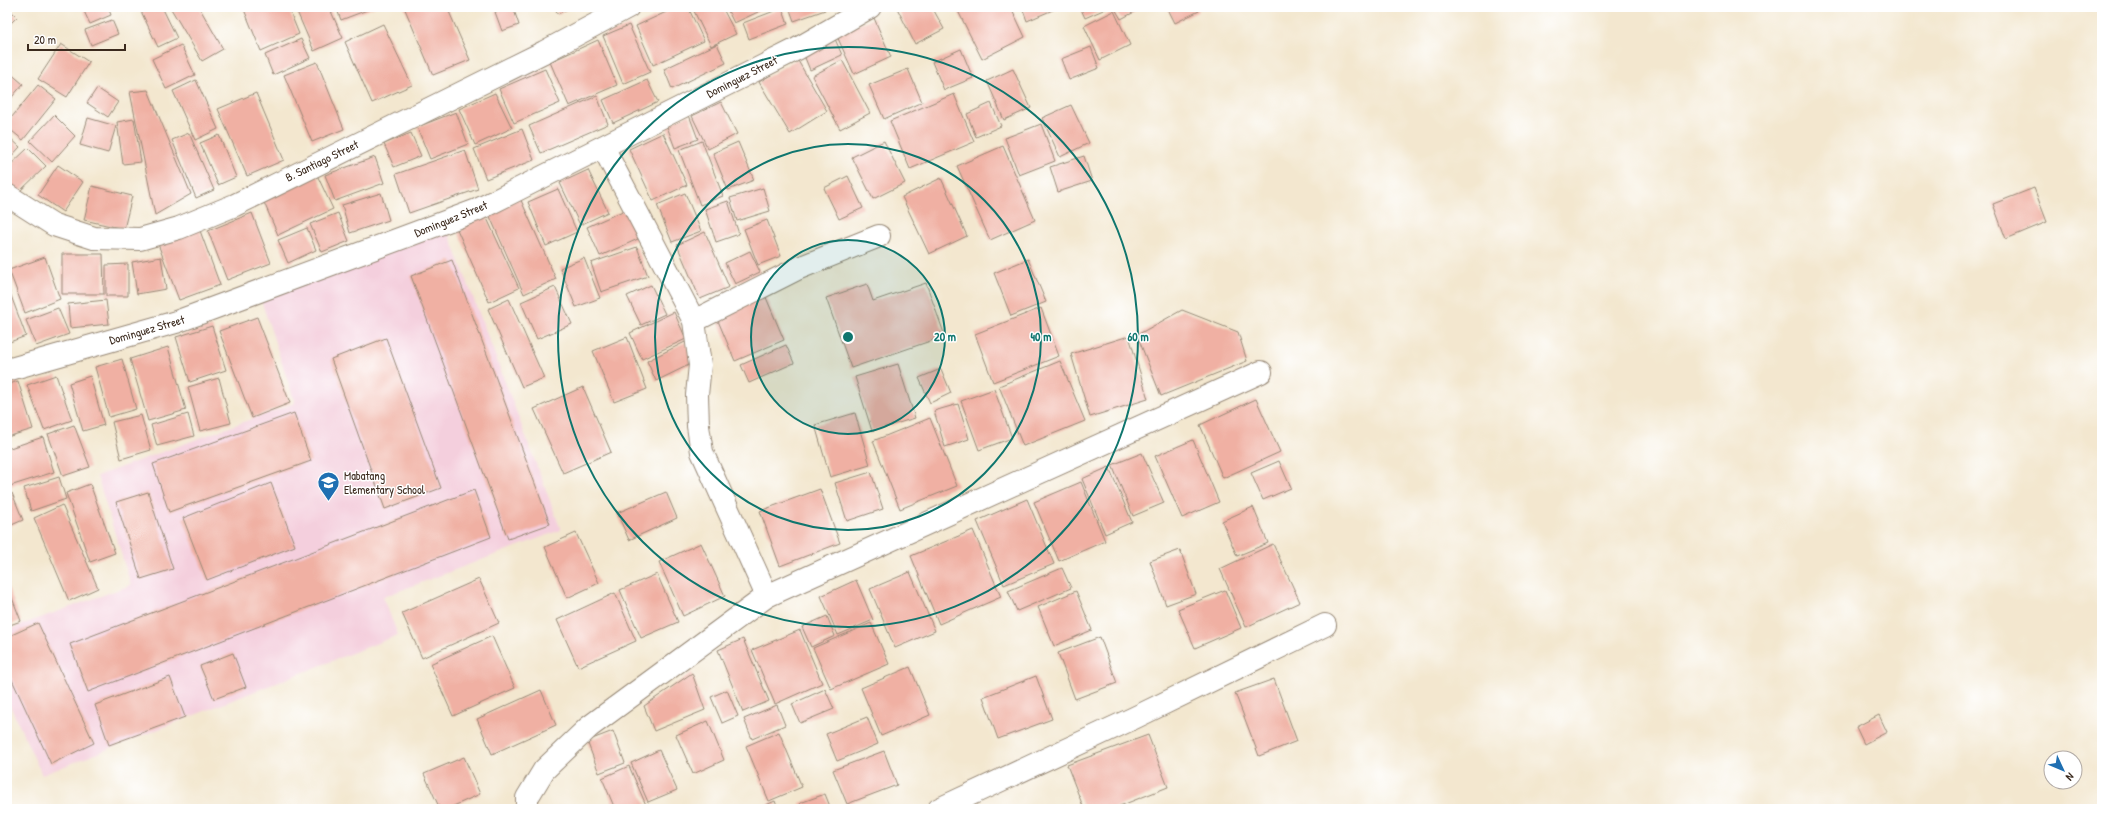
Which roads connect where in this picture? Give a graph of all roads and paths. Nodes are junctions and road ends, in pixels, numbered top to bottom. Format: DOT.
graph roads {
  1 [pos="628,7"];
  2 [pos="870,7"];
  3 [pos="603,147"];
  4 [pos="7,195"];
  5 [pos="879,236"];
  6 [pos="694,321"];
  7 [pos="7,370"];
  8 [pos="1261,372"];
  9 [pos="768,596"];
  10 [pos="1325,625"];
  11 [pos="527,809"];
  12 [pos="939,809"];
  1 -- 4 [label="street, B. Santiago Street"];
  2 -- 3 [label="street, Dominguez Street"];
  3 -- 6 [label="street"];
  3 -- 7 [label="street, Dominguez Street"];
  5 -- 6 [label="street"];
  6 -- 9 [label="street"];
  8 -- 9 [label="street"];
  9 -- 11 [label="street"];
  10 -- 12 [label="street"];
}
